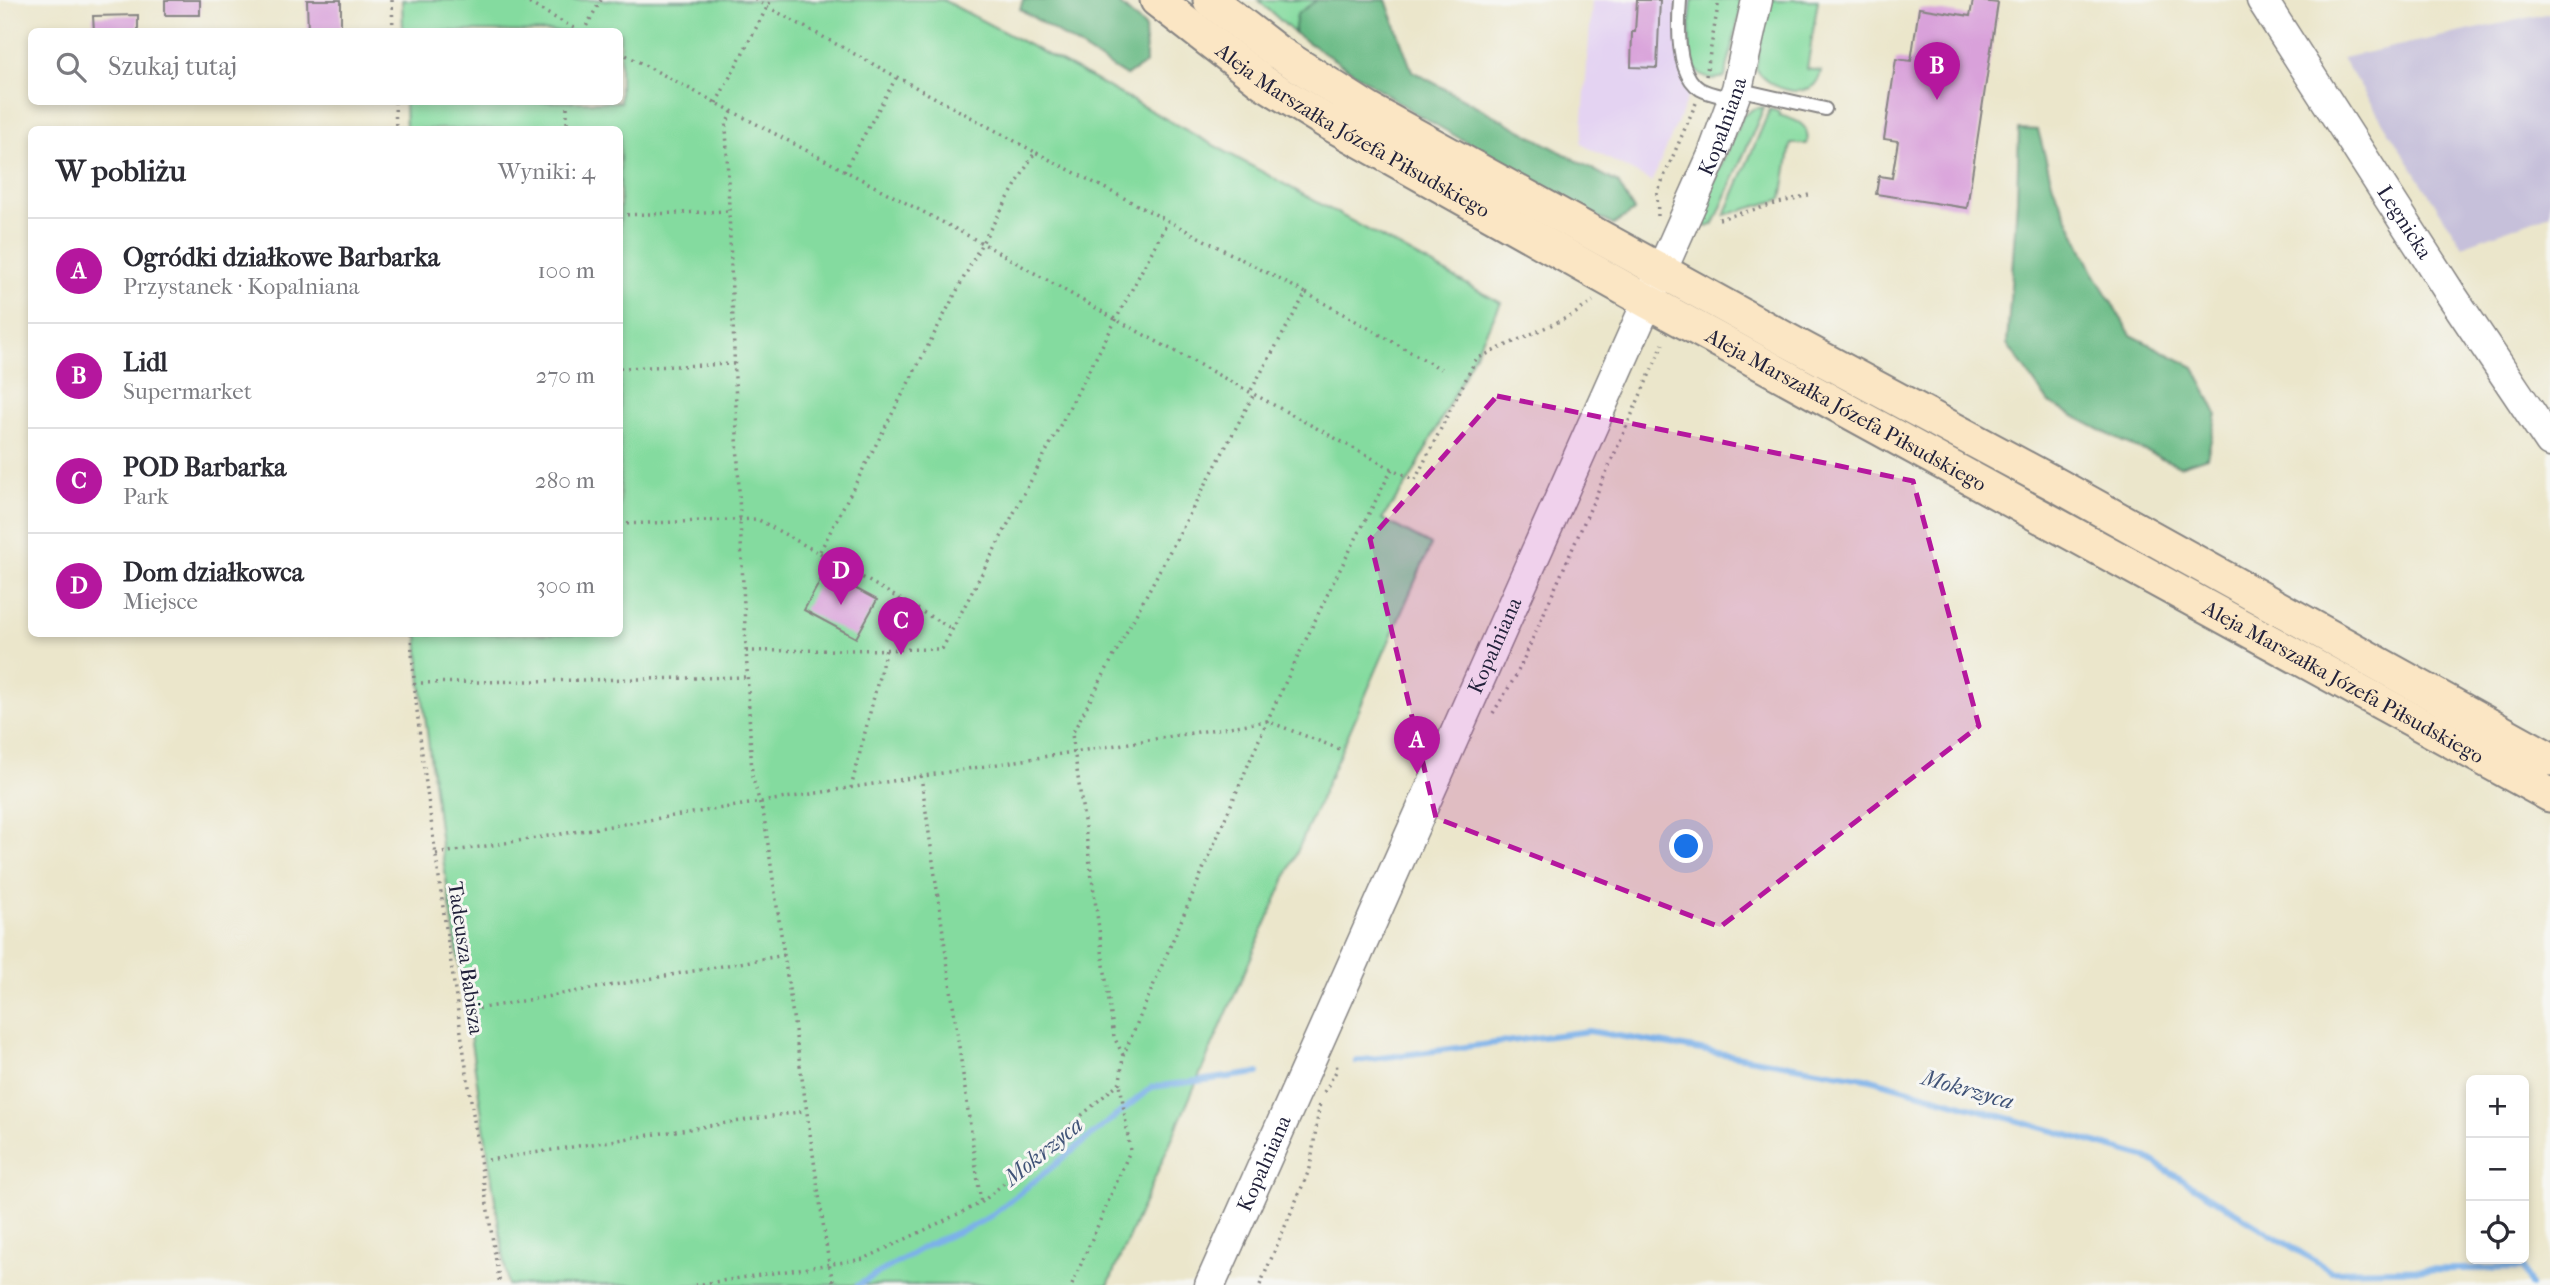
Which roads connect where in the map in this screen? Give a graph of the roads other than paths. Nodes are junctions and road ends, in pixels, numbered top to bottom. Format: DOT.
graph roads {
  1 [pos="1157,0"];
  2 [pos="1210,0"];
  3 [pos="1680,0"];
  4 [pos="1757,0"];
  5 [pos="2262,0"];
  6 [pos="2292,0"];
  7 [pos="2283,34"];
  8 [pos="1735,94"];
  9 [pos="1825,109"];
  10 [pos="1654,286"];
  11 [pos="2550,442"];
  12 [pos="2550,758"];
  13 [pos="2550,795"];
  14 [pos="1210,1285"];
  1 -- 10 [label="main road, Aleja Marszałka Józefa Piłsudskiego"];
  2 -- 10 [label="main road, Aleja Marszałka Józefa Piłsudskiego"];
  3 -- 8 [label="lane"];
  4 -- 8 [label="street, Kopalniana"];
  5 -- 7 [label="street, Legnicka"];
  6 -- 7 [label="street"];
  7 -- 11 [label="street, Legnicka"];
  8 -- 9 [label="lane"];
  8 -- 10 [label="street, Kopalniana"];
  10 -- 12 [label="main road, Aleja Marszałka Józefa Piłsudskiego"];
  10 -- 13 [label="main road, Aleja Marszałka Józefa Piłsudskiego"];
  10 -- 14 [label="street, Kopalniana"];
}
